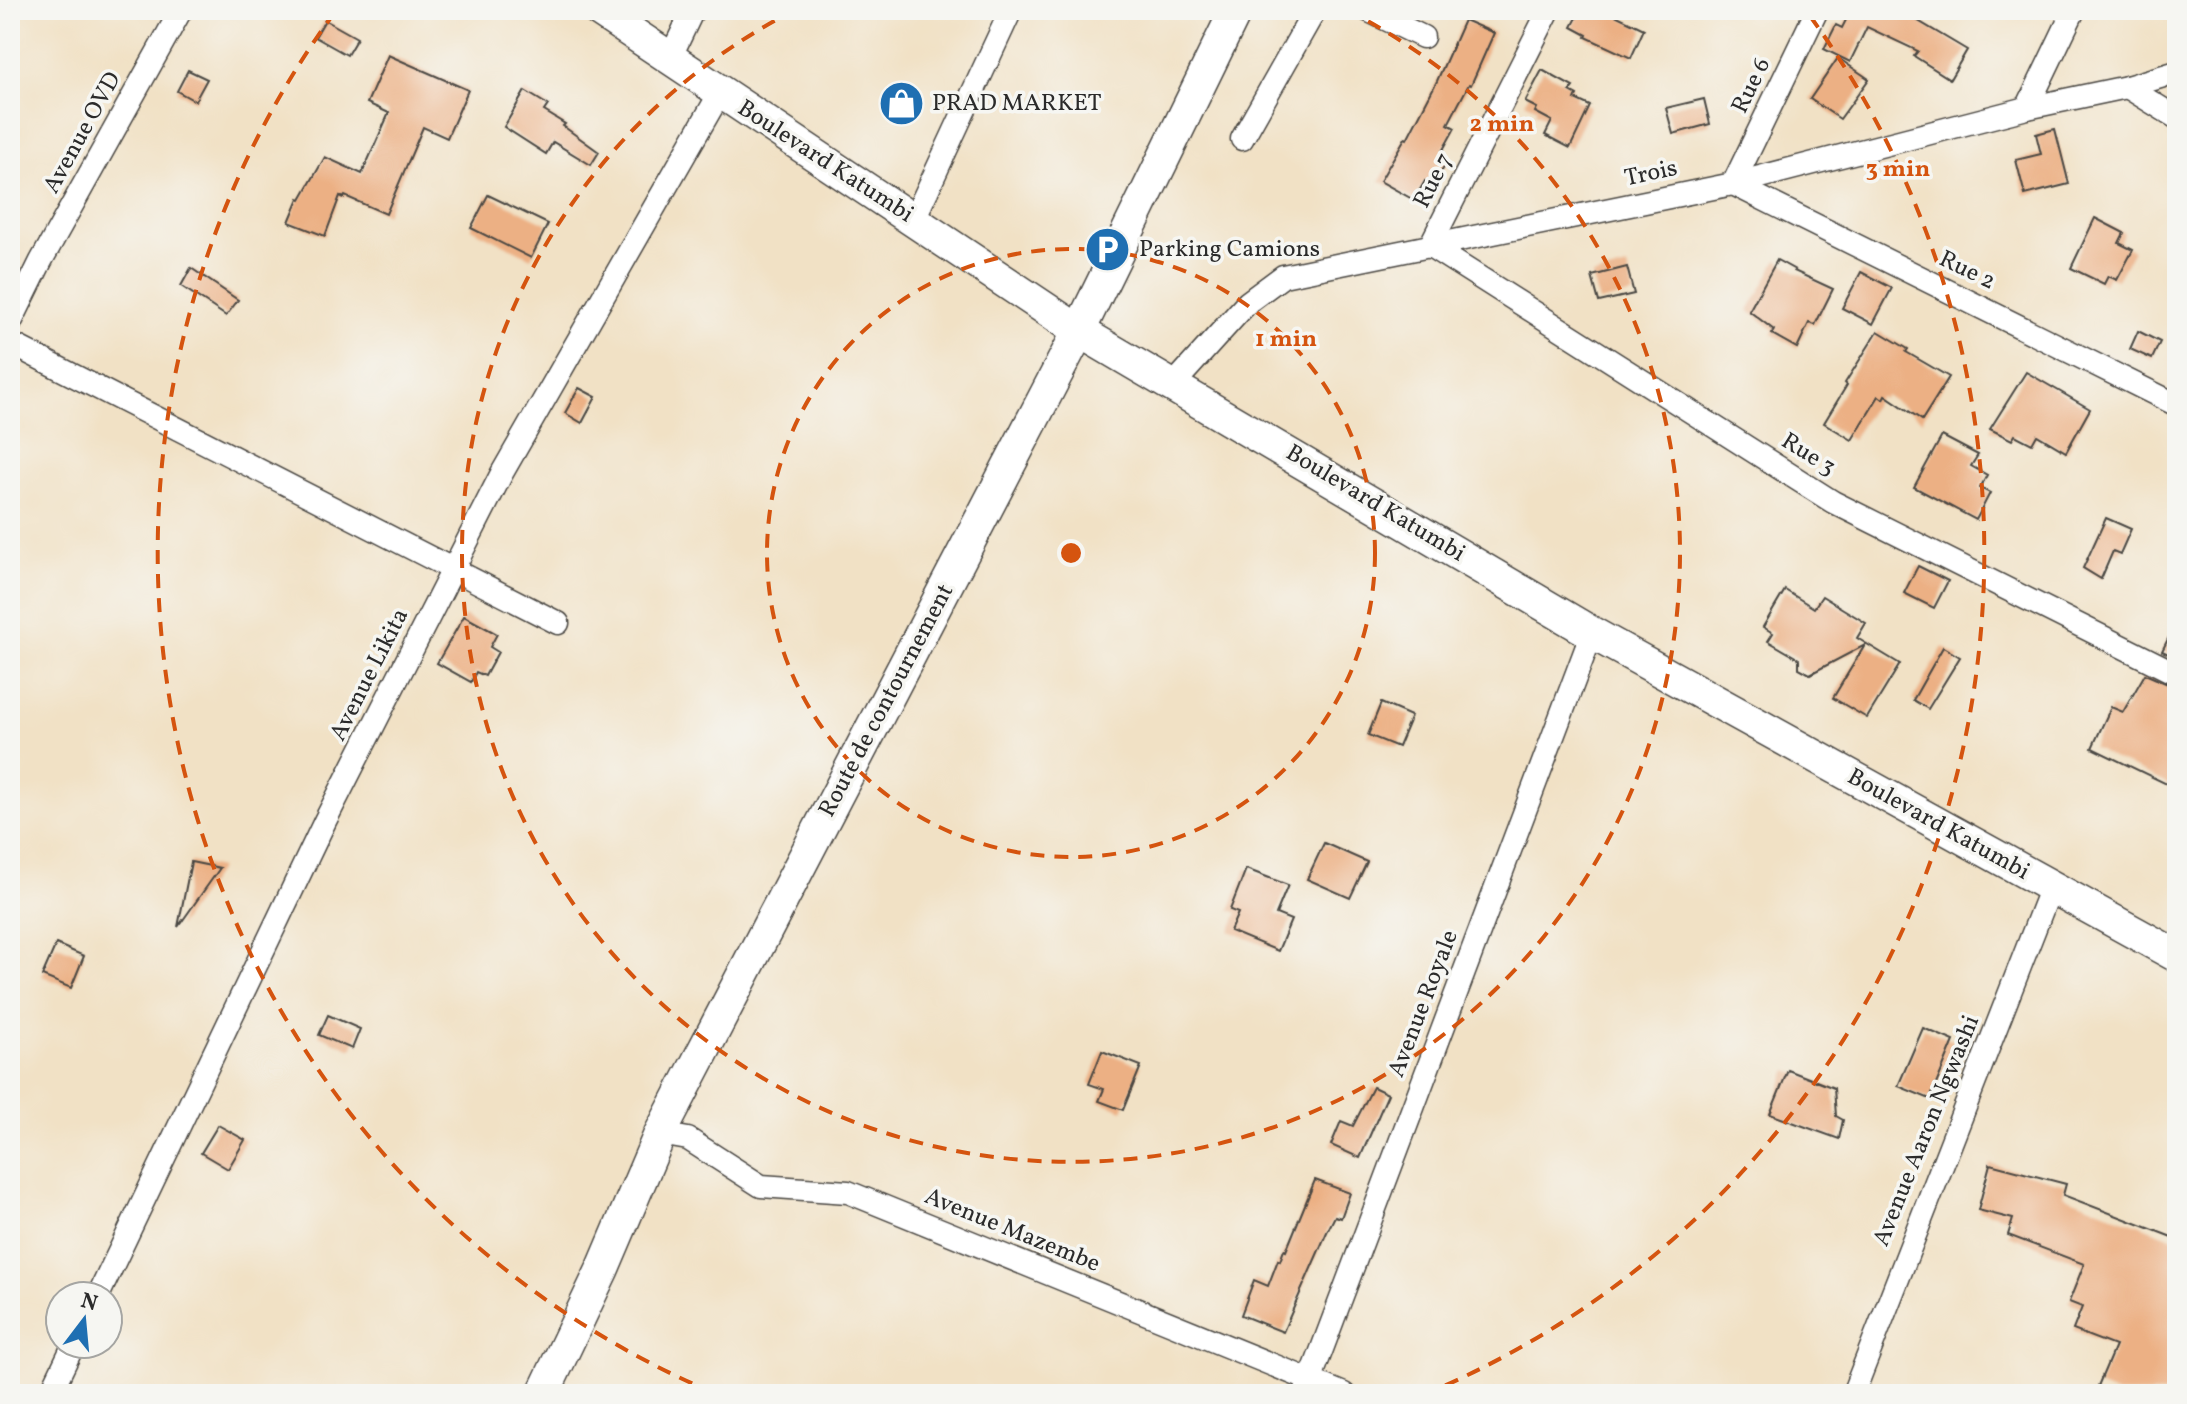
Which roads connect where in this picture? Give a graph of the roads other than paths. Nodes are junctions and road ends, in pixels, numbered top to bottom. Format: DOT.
graph roads {
  1 [pos="181,10"];
  2 [pos="598,10"];
  3 [pos="693,10"];
  4 [pos="1011,10"];
  5 [pos="1236,10"];
  6 [pos="1315,10"];
  7 [pos="1367,10"];
  8 [pos="1549,10"];
  9 [pos="1817,10"];
  10 [pos="2074,10"];
  11 [pos="1423,37"];
  12 [pos="670,58"];
  13 [pos="2177,72"];
  14 [pos="2127,87"];
  15 [pos="720,93"];
  16 [pos="2027,108"];
  17 [pos="2177,118"];
  18 [pos="1242,139"];
  19 [pos="1733,184"];
  20 [pos="913,221"];
  21 [pos="1430,246"];
  22 [pos="10,324"];
  23 [pos="1079,331"];
  24 [pos="10,343"];
  25 [pos="1173,385"];
  26 [pos="2177,405"];
  27 [pos="453,569"];
  28 [pos="558,623"];
  29 [pos="1592,633"];
  30 [pos="2177,674"];
  31 [pos="2051,887"];
  32 [pos="2177,956"];
  33 [pos="660,1134"];
  34 [pos="106,1280"];
  35 [pos="66,1360"];
  36 [pos="1308,1387"];
  37 [pos="50,1394"];
  38 [pos="543,1394"];
  39 [pos="1344,1394"];
  40 [pos="1853,1394"];
  1 -- 22 [label="street, Avenue OVD"];
  2 -- 12 [label="street, Boulevard Katumbi"];
  3 -- 12 [label="street"];
  4 -- 20 [label="street"];
  5 -- 23 [label="street, Route de contournement"];
  6 -- 18 [label="street"];
  7 -- 11 [label="street"];
  8 -- 21 [label="street, Rue 7"];
  9 -- 19 [label="street, Rue 6"];
  10 -- 16 [label="street"];
  12 -- 15 [label="street, Boulevard Katumbi"];
  13 -- 14 [label="street, Trois"];
  14 -- 16 [label="street, Trois"];
  14 -- 17 [label="street"];
  15 -- 20 [label="street, Boulevard Katumbi"];
  15 -- 27 [label="street, Avenue Likita"];
  16 -- 19 [label="street, Trois"];
  19 -- 21 [label="street, Trois"];
  19 -- 26 [label="street, Rue 2"];
  20 -- 23 [label="street, Boulevard Katumbi"];
  21 -- 25 [label="street, Trois"];
  21 -- 30 [label="street, Rue 3"];
  23 -- 25 [label="street, Boulevard Katumbi"];
  23 -- 33 [label="street, Route de contournement"];
  24 -- 27 [label="street"];
  25 -- 29 [label="street, Boulevard Katumbi"];
  27 -- 28 [label="street"];
  27 -- 34 [label="street, Avenue Likita"];
  29 -- 31 [label="street, Boulevard Katumbi"];
  29 -- 36 [label="street, Avenue Royale"];
  31 -- 32 [label="street, Boulevard Katumbi"];
  31 -- 40 [label="street, Avenue Aaron Ngwashi"];
  33 -- 36 [label="street, Avenue Mazembe"];
  33 -- 38 [label="street, Route de contournement"];
  35 -- 37 [label="street"];
  36 -- 39 [label="street, Avenue Mazembe"];
}
